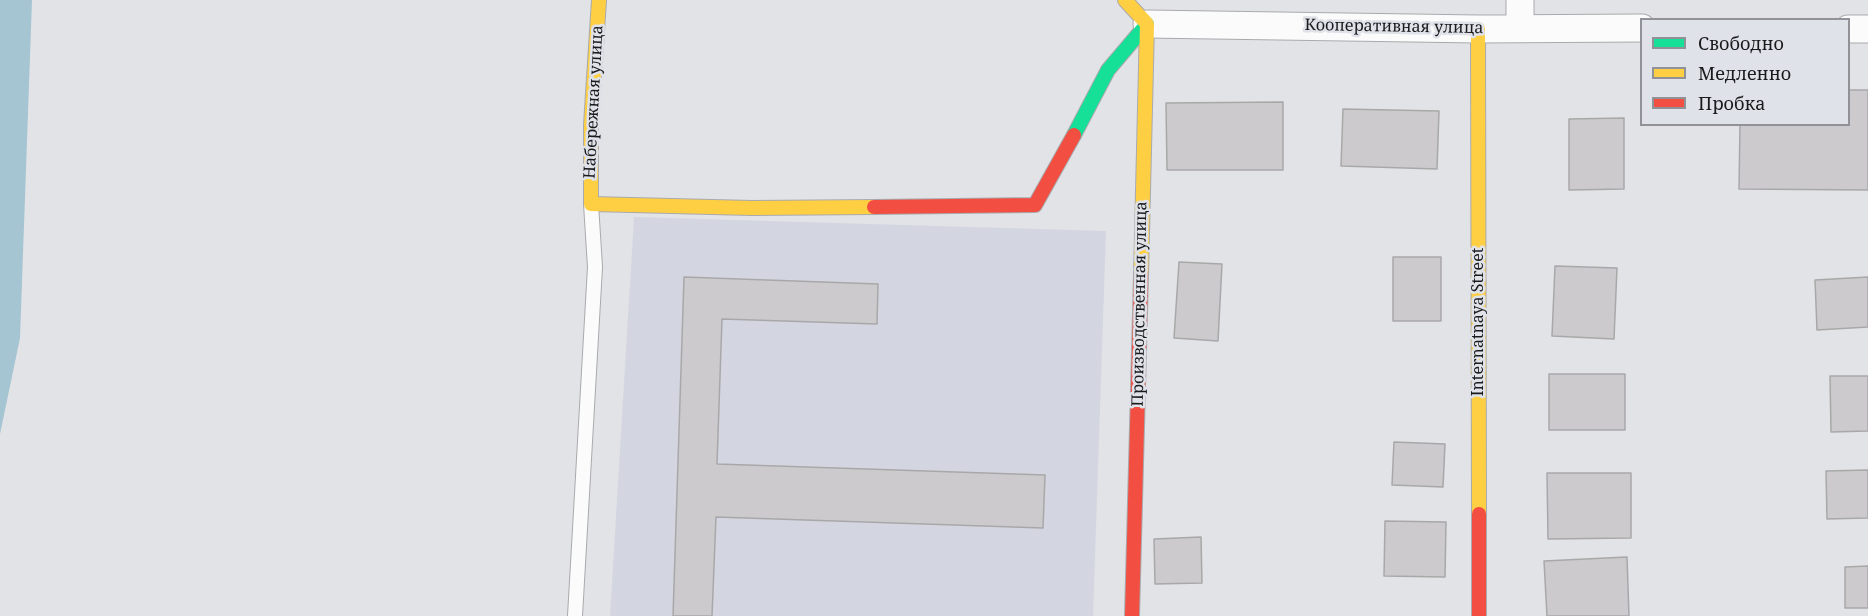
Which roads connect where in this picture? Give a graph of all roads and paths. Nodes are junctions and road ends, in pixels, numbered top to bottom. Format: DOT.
graph roads {
  1 [pos="599,0"];
  2 [pos="1125,0"];
  3 [pos="1520,0"];
  4 [pos="1147,24"];
  5 [pos="1520,28"];
  6 [pos="1640,28"];
  7 [pos="1478,29"];
  8 [pos="1850,29"];
  9 [pos="1868,29"];
  10 [pos="591,204"];
  11 [pos="575,616"];
  12 [pos="1132,616"];
  13 [pos="1479,616"];
  1 -- 10 [label="street, Набережная улица"];
  2 -- 4 [label="street"];
  3 -- 5 [label="street"];
  4 -- 7 [label="street, Кооперативная улица"];
  4 -- 10 [label="street"];
  4 -- 12 [label="street, Производственная улица"];
  5 -- 6 [label="street, Кооперативная улица"];
  5 -- 7 [label="street, Кооперативная улица"];
  7 -- 13 [label="street, Internatnaya Street"];
  8 -- 9 [label="street"];
  10 -- 11 [label="lane"];
}
